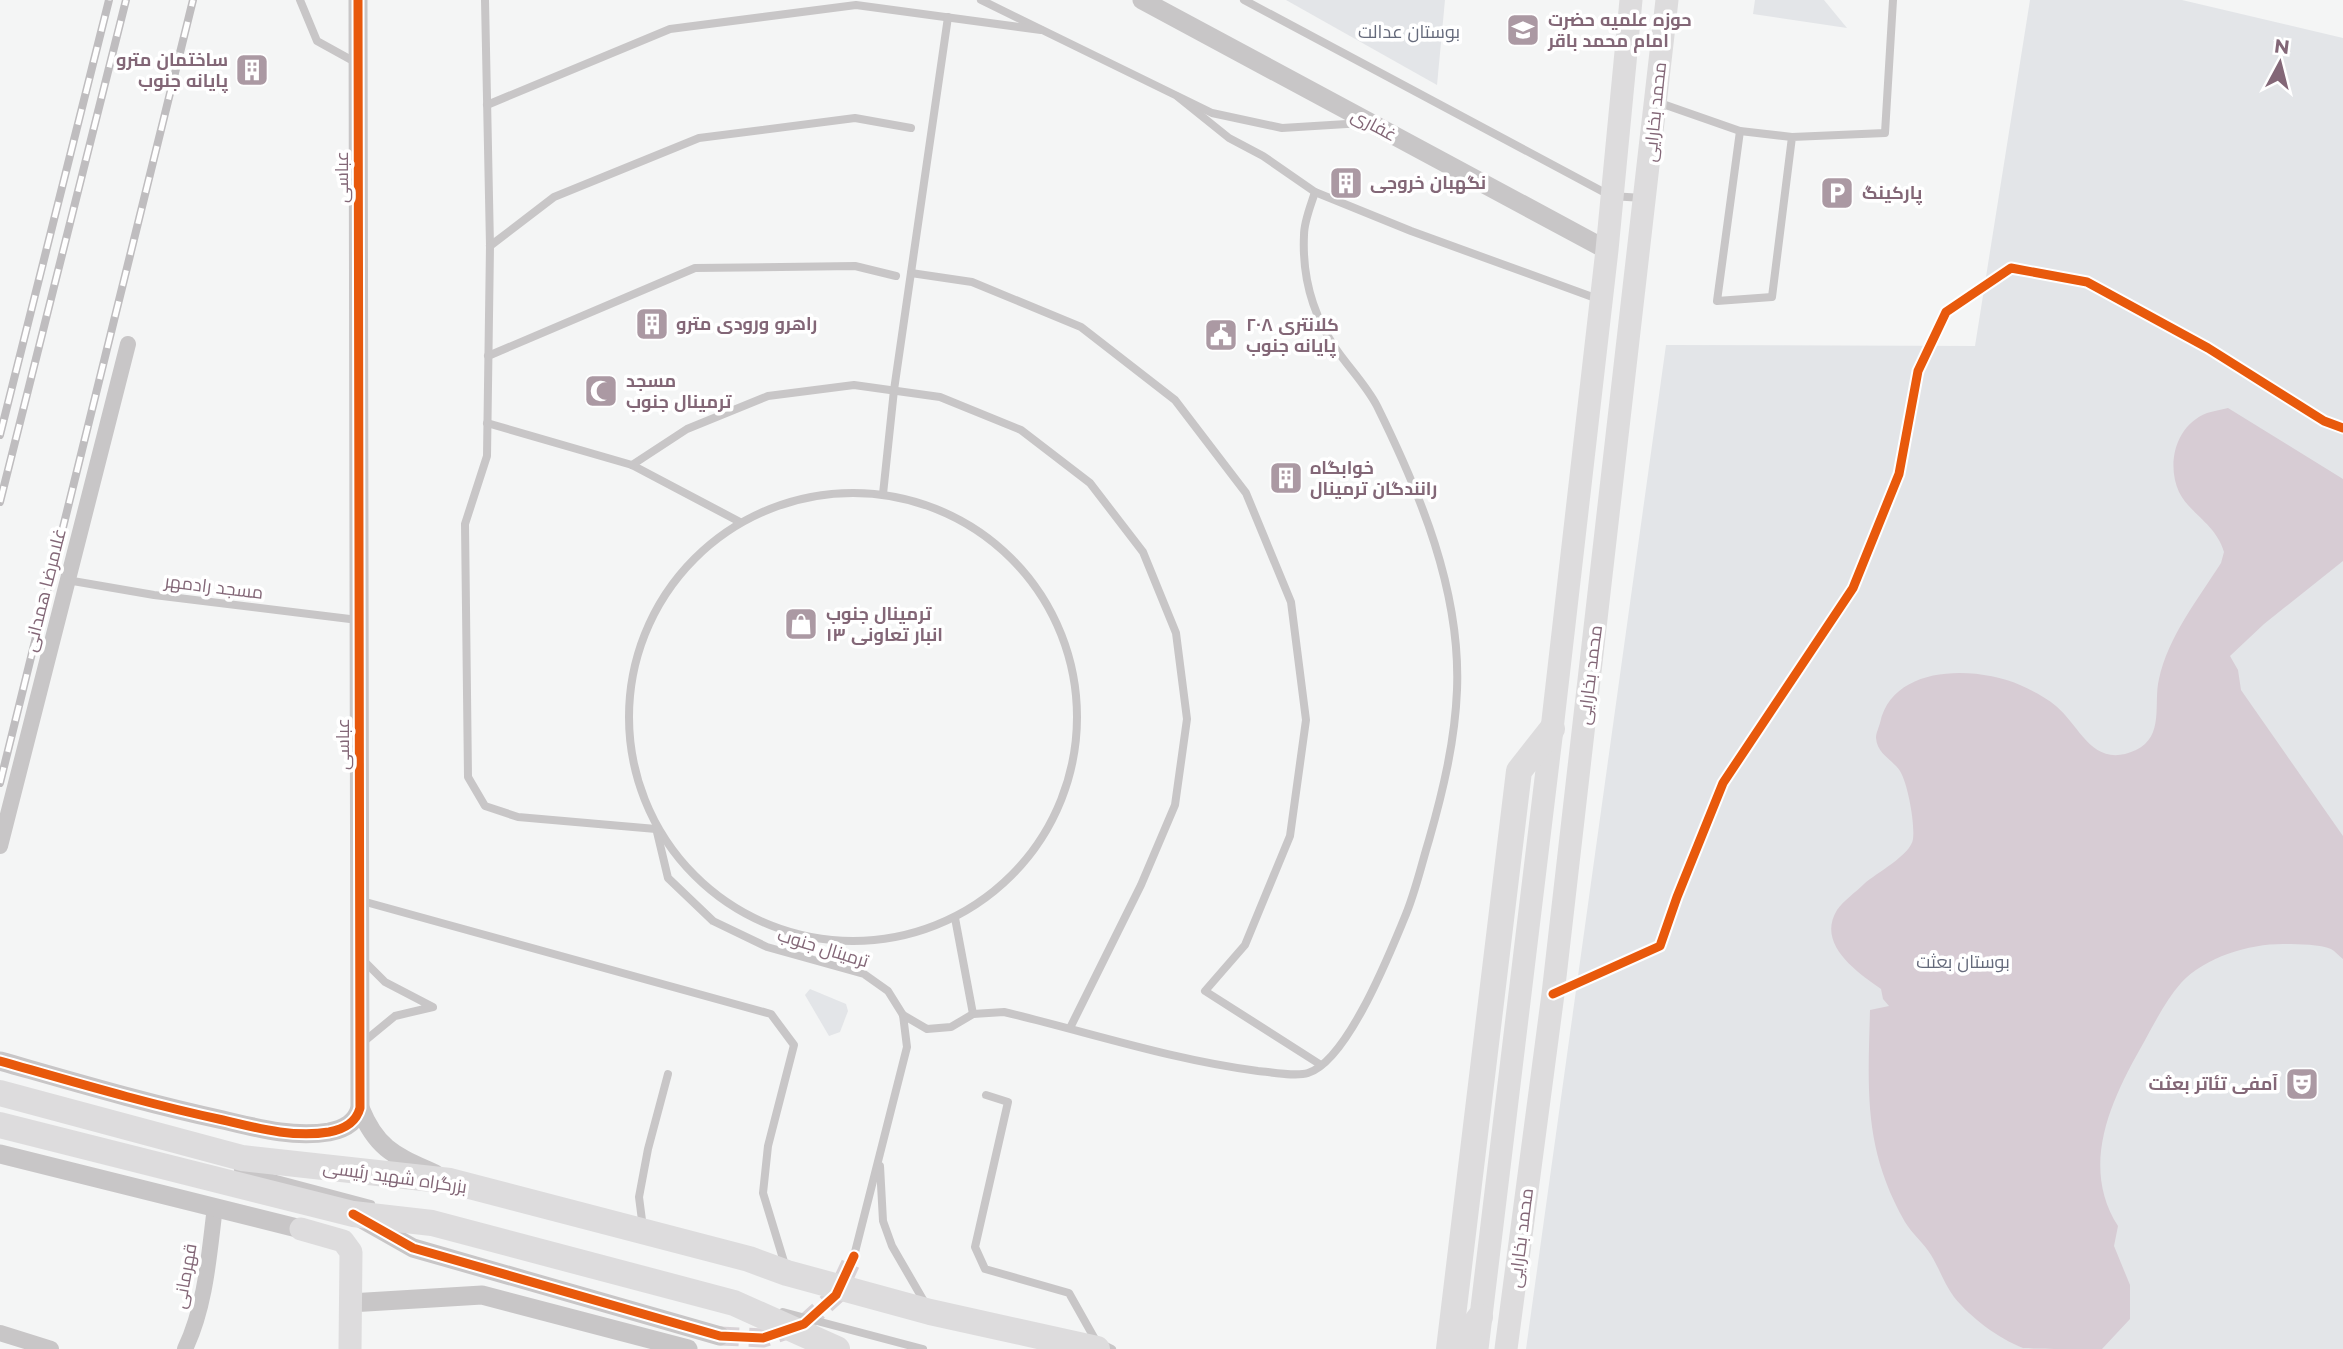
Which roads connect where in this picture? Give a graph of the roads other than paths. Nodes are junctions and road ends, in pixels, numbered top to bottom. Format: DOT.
graph roads {
  1 [pos="300,0"];
  2 [pos="358,0"];
  3 [pos="485,0"];
  4 [pos="981,0"];
  5 [pos="1142,0"];
  6 [pos="1244,0"];
  7 [pos="1631,0"];
  8 [pos="1667,0"];
  9 [pos="1893,0"];
  10 [pos="856,3"];
  11 [pos="948,18"];
  12 [pos="1041,30"];
  13 [pos="357,63"];
  14 [pos="1178,97"];
  15 [pos="1657,102"];
  16 [pos="487,105"];
  17 [pos="1372,123"];
  18 [pos="911,128"];
  19 [pos="1740,131"];
  20 [pos="1792,137"];
  21 [pos="1315,192"];
  22 [pos="1611,196"];
  23 [pos="1644,209"];
  24 [pos="490,246"];
  25 [pos="1607,250"];
  26 [pos="911,274"];
  27 [pos="895,276"];
  28 [pos="1601,300"];
  29 [pos="128,344"];
  30 [pos="488,356"];
  31 [pos="894,390"];
  32 [pos="487,423"];
  33 [pos="632,465"];
  34 [pos="883,494"];
  35 [pos="740,522"];
  36 [pos="67,580"];
  37 [pos="358,620"];
  38 [pos="1552,729"];
  39 [pos="656,829"];
  40 [pos="0,846"];
  41 [pos="359,900"];
  42 [pos="955,918"];
  43 [pos="359,956"];
  44 [pos="903,1014"];
  45 [pos="973,1014"];
  46 [pos="1070,1028"];
  47 [pos="359,1046"];
  48 [pos="0,1061"];
  49 [pos="1321,1065"];
  50 [pos="668,1074"];
  51 [pos="8,1095"];
  52 [pos="986,1095"];
  53 [pos="360,1108"];
  54 [pos="6,1126"];
  55 [pos="0,1154"];
  56 [pos="879,1158"];
  57 [pos="226,1166"];
  58 [pos="450,1181"];
  59 [pos="215,1207"];
  60 [pos="353,1214"];
  61 [pos="301,1229"];
  62 [pos="643,1231"];
  63 [pos="854,1256"];
  64 [pos="787,1273"];
  65 [pos="350,1303"];
  66 [pos="930,1312"];
  67 [pos="1480,1317"];
  68 [pos="0,1333"];
  69 [pos="720,1336"];
  70 [pos="51,1349"];
  71 [pos="185,1349"];
  72 [pos="350,1349"];
  73 [pos="688,1349"];
  74 [pos="837,1349"];
  75 [pos="923,1349"];
  76 [pos="1097,1349"];
  77 [pos="1112,1349"];
  78 [pos="1449,1349"];
  79 [pos="1456,1349"];
  80 [pos="1477,1349"];
  81 [pos="1506,1349"];
  1 -- 13 [label="lane"];
  2 -- 13 [label="street, عباسی"];
  3 -- 16 [label="lane"];
  4 -- 12 [label="lane"];
  5 -- 17 [label="street, غفاری"];
  6 -- 22 [label="lane"];
  7 -- 22 [label="main road, محمد بخارایی"];
  8 -- 15 [label="main road, محمد بخارایی"];
  9 -- 20 [label="lane"];
  10 -- 11 [label="lane"];
  10 -- 16 [label="lane"];
  11 -- 12 [label="lane"];
  11 -- 26 [label="lane"];
  12 -- 14 [label="lane"];
  13 -- 37 [label="street, عباسی"];
  14 -- 17 [label="lane"];
  14 -- 21 [label="lane"];
  15 -- 19 [label="lane"];
  15 -- 23 [label="main road, محمد بخارایی"];
  16 -- 24 [label="lane"];
  17 -- 25 [label="street, غفاری"];
  18 -- 24 [label="lane"];
  19 -- 20 [label="lane"];
  19 -- 20 [label="lane"];
  21 -- 28 [label="lane"];
  21 -- 49 [label="lane"];
  22 -- 23 [label="lane"];
  22 -- 25 [label="main road, محمد بخارایی"];
  23 -- 25 [label="main road"];
  23 -- 81 [label="main road, محمد بخارایی"];
  24 -- 30 [label="lane"];
  25 -- 28 [label="main road, محمد بخارایی"];
  26 -- 31 [label="lane"];
  26 -- 49 [label="lane"];
  27 -- 30 [label="lane"];
  28 -- 38 [label="main road, محمد بخارایی"];
  29 -- 36 [label="street, غلامرضا همدانی"];
  30 -- 32 [label="lane"];
  31 -- 33 [label="lane"];
  31 -- 34 [label="lane"];
  31 -- 46 [label="lane"];
  32 -- 33 [label="lane"];
  32 -- 39 [label="lane"];
  33 -- 35 [label="lane"];
  34 -- 35 [label="lane"];
  34 -- 42 [label="lane"];
  35 -- 39 [label="lane"];
  36 -- 37 [label="lane, مسجد رادمهر"];
  36 -- 40 [label="street, غلامرضا همدانی"];
  37 -- 41 [label="street, عباسی"];
  38 -- 67 [label="main road, محمد بخارایی"];
  38 -- 78 [label="highway"];
  39 -- 42 [label="lane"];
  39 -- 44 [label="lane, ترمینال جنوب"];
  41 -- 43 [label="street, عباسی"];
  41 -- 64 [label="lane"];
  42 -- 45 [label="lane"];
  43 -- 47 [label="street, عباسی"];
  43 -- 47 [label="lane"];
  44 -- 45 [label="lane"];
  44 -- 56 [label="lane"];
  45 -- 46 [label="lane"];
  46 -- 49 [label="lane"];
  47 -- 53 [label="street, عباسی"];
  48 -- 53 [label="street"];
  50 -- 62 [label="lane"];
  51 -- 58 [label="highway, بزرگراه شهید رئیسی"];
  52 -- 77 [label="lane"];
  53 -- 58 [label="street"];
  54 -- 60 [label="highway"];
  55 -- 59 [label="street"];
  56 -- 63 [label="lane"];
  56 -- 66 [label="lane"];
  57 -- 75 [label="lane"];
  58 -- 62 [label="highway, بزرگراه شهید رئیسی"];
  59 -- 61 [label="street"];
  59 -- 71 [label="street, قهرمانی"];
  60 -- 69 [label="street"];
  60 -- 74 [label="highway"];
  61 -- 65 [label="main road"];
  62 -- 64 [label="highway, بزرگراه شهید رئیسی"];
  64 -- 66 [label="highway, بزرگراه شهید رئیسی"];
  65 -- 72 [label="main road"];
  65 -- 73 [label="street"];
  66 -- 76 [label="highway, بزرگراه شهید رئیسی"];
  67 -- 79 [label="highway"];
  67 -- 80 [label="main road, محمد بخارایی"];
  68 -- 70 [label="street"];
}
